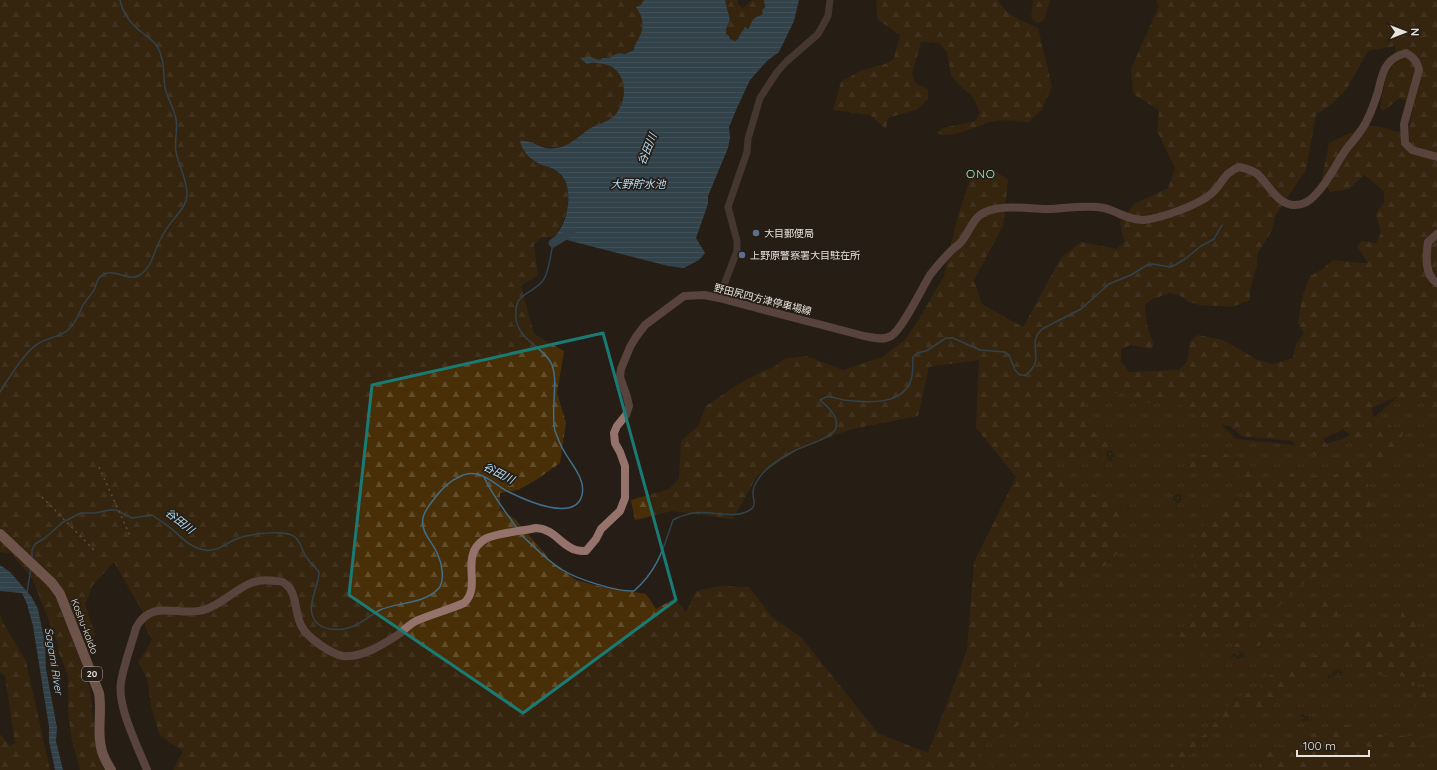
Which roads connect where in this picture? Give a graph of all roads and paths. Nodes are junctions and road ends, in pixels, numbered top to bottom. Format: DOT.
graph roads {
  1 [pos="830,0"];
  2 [pos="1437,157"];
  3 [pos="1437,234"];
  4 [pos="1437,283"];
  5 [pos="719,298"];
  6 [pos="0,534"];
  7 [pos="111,770"];
  8 [pos="147,770"];
  1 -- 5 [label="street"];
  2 -- 5 [label="main road, 野田尻四方津停車場線"];
  3 -- 4 [label="main road"];
  5 -- 8 [label="main road, 野田尻四方津停車場線"];
  6 -- 7 [label="highway, Koshu-kaido / 20"];
}
